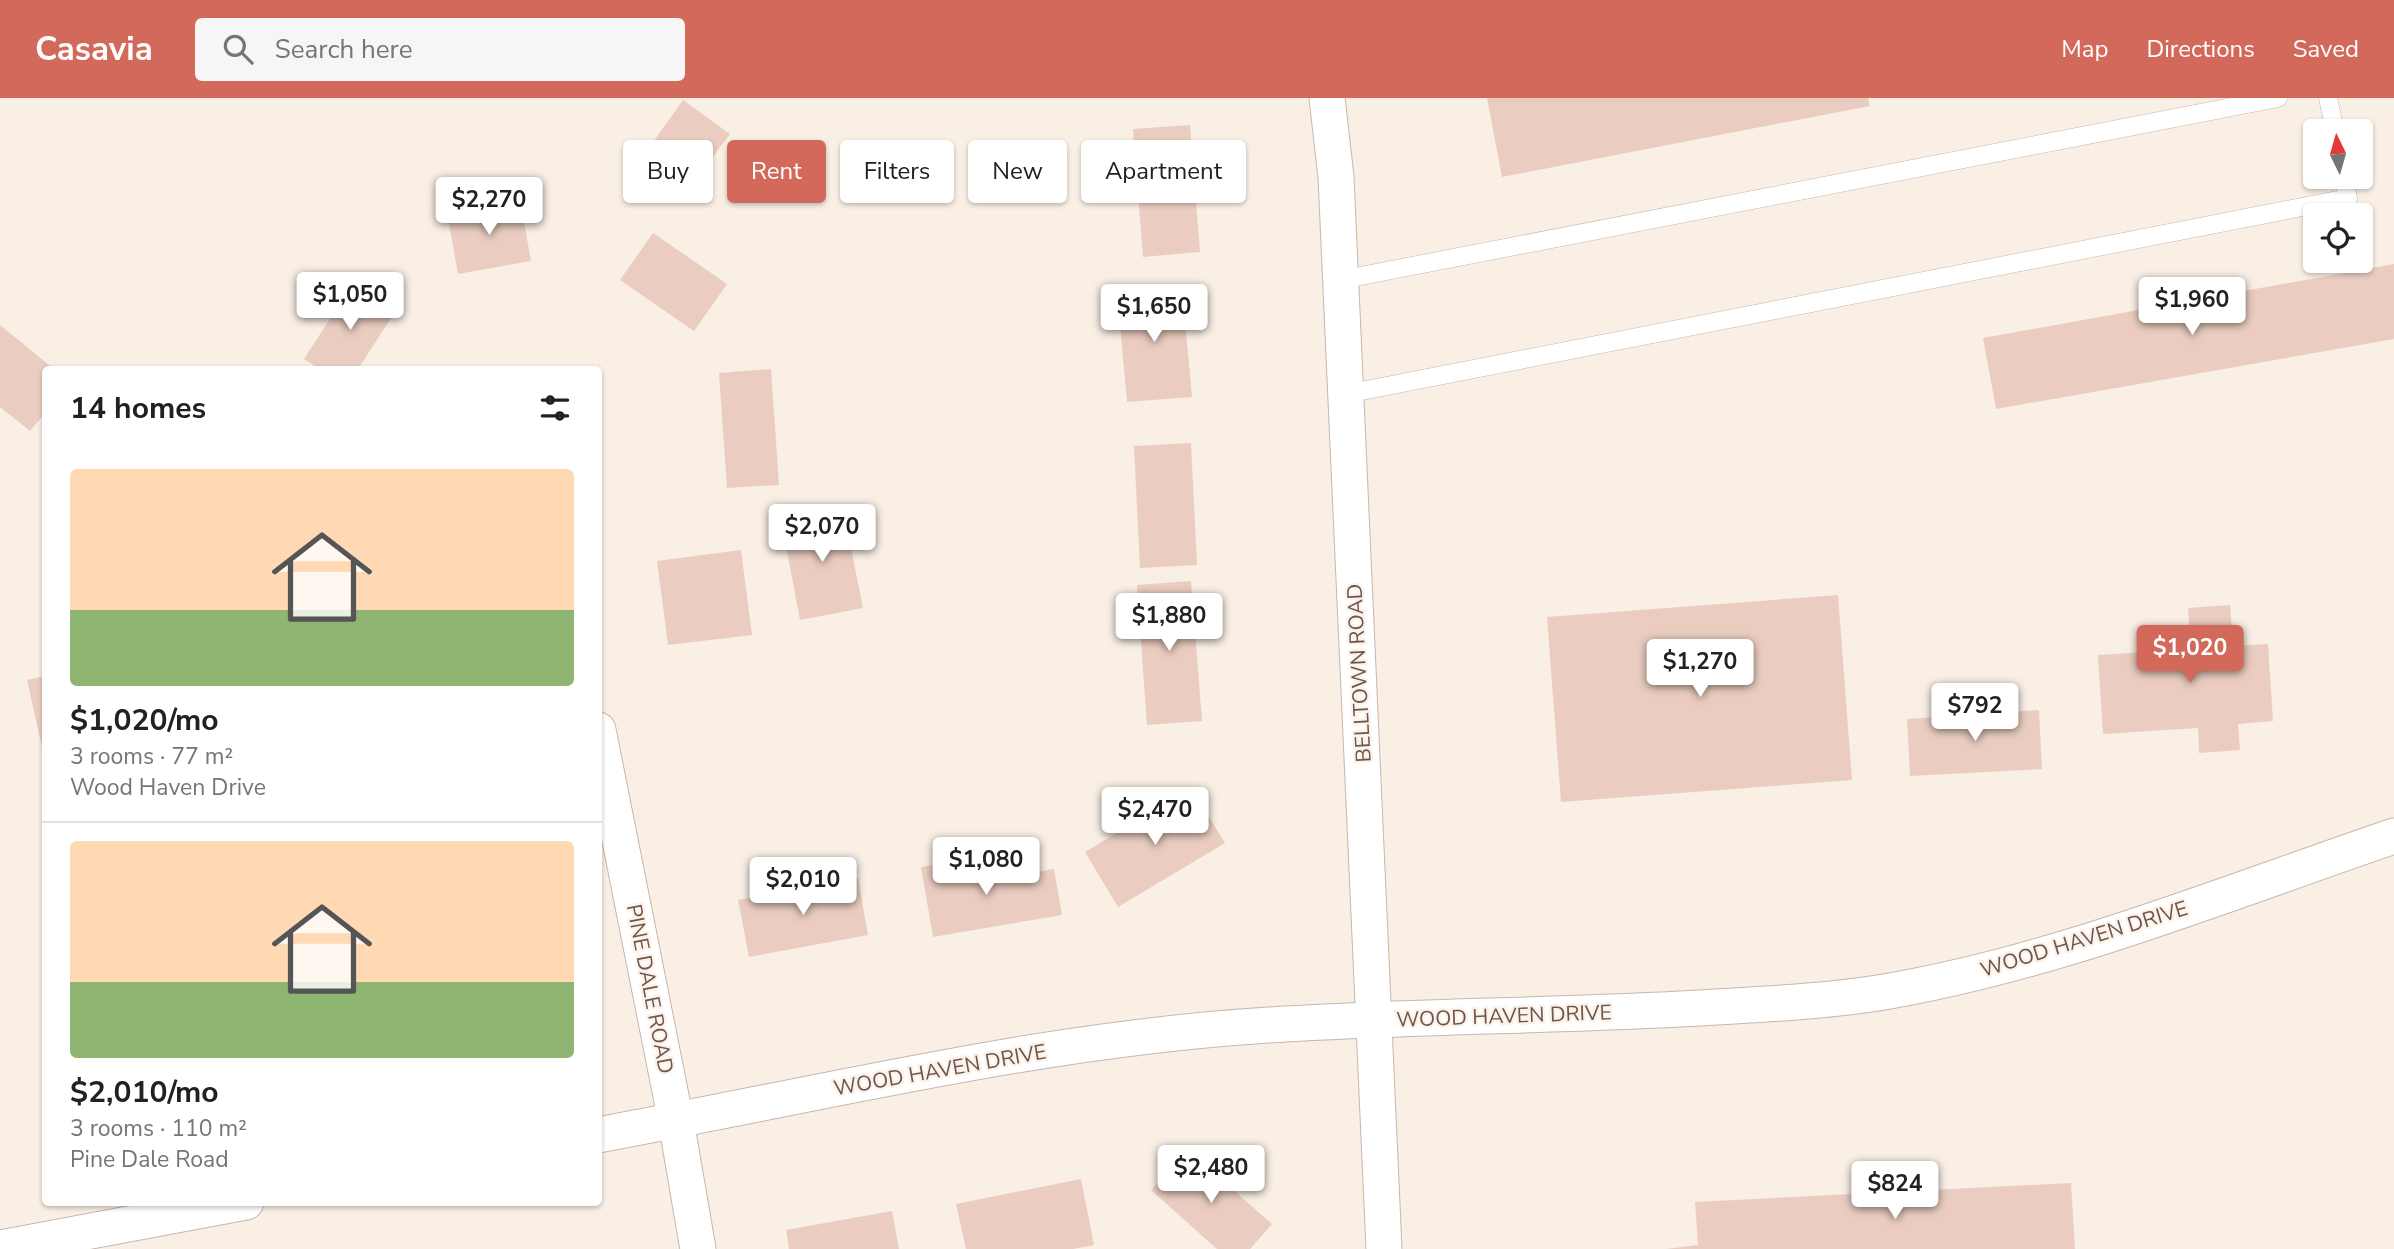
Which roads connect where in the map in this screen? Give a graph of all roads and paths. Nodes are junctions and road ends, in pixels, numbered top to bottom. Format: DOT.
graph roads {
  1 [pos="1327,98"];
  2 [pos="2278,98"];
  3 [pos="2328,98"];
  4 [pos="2332,119"];
  5 [pos="2346,189"];
  6 [pos="1340,280"];
  7 [pos="1346,394"];
  8 [pos="602,750"];
  9 [pos="2394,836"];
  10 [pos="1375,1021"];
  11 [pos="676,1121"];
  12 [pos="602,1134"];
  13 [pos="223,1206"];
  14 [pos="2,1244"];
  15 [pos="698,1249"];
  16 [pos="1384,1249"];
  1 -- 6 [label="street, BELLTOWN ROAD"];
  2 -- 6 [label="lane"];
  3 -- 4 [label="lane"];
  5 -- 7 [label="lane"];
  6 -- 7 [label="street, BELLTOWN ROAD"];
  7 -- 10 [label="street, BELLTOWN ROAD"];
  8 -- 11 [label="street, PINE DALE ROAD"];
  9 -- 10 [label="street, WOOD HAVEN DRIVE"];
  10 -- 11 [label="street, WOOD HAVEN DRIVE"];
  10 -- 16 [label="street, BELLTOWN ROAD"];
  11 -- 12 [label="street, WOOD HAVEN DRIVE"];
  11 -- 15 [label="street, PINE DALE ROAD"];
  13 -- 14 [label="street"];
}
